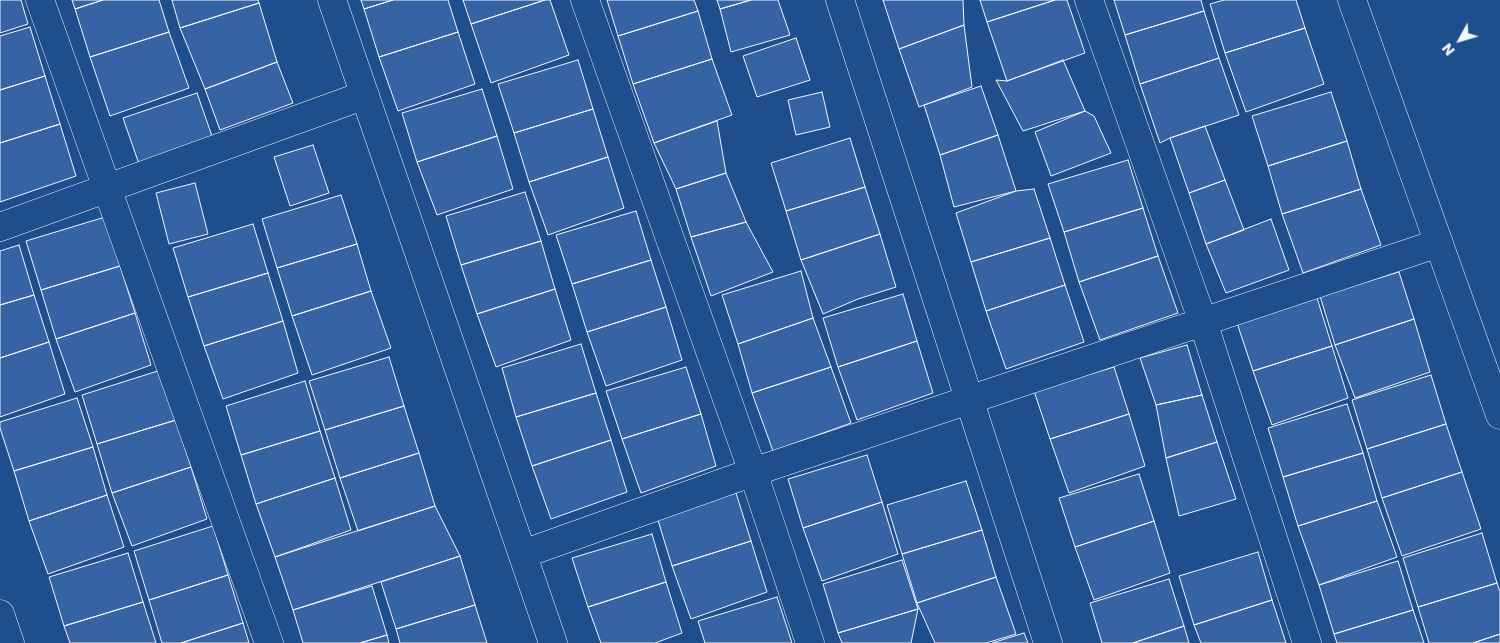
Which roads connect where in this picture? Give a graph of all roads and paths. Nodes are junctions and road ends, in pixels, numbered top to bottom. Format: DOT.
graph roads {
  1 [pos="40,0"];
  2 [pos="332,0"];
  3 [pos="585,0"];
  4 [pos="840,0"];
  5 [pos="1089,0"];
  6 [pos="1352,0"];
  7 [pos="365,95"];
  8 [pos="107,188"];
  9 [pos="0,227"];
  10 [pos="1439,243"];
  11 [pos="1203,322"];
  12 [pos="969,400"];
  13 [pos="1500,415"];
  14 [pos="753,472"];
  15 [pos="523,554"];
  16 [pos="0,614"];
  17 [pos="10,643"];
  18 [pos="269,643"];
  19 [pos="553,643"];
  20 [pos="810,643"];
  21 [pos="1048,643"];
  22 [pos="1307,643"];
  1 -- 8 [label="street"];
  2 -- 7 [label="street"];
  3 -- 14 [label="street"];
  4 -- 12 [label="street"];
  5 -- 11 [label="street"];
  6 -- 10 [label="street"];
  7 -- 8 [label="street"];
  7 -- 15 [label="street"];
  8 -- 9 [label="street"];
  8 -- 18 [label="street"];
  10 -- 11 [label="street"];
  10 -- 13 [label="street"];
  11 -- 12 [label="street"];
  11 -- 22 [label="street"];
  12 -- 14 [label="street"];
  12 -- 21 [label="street"];
  14 -- 15 [label="street"];
  14 -- 20 [label="street"];
  15 -- 19 [label="street"];
  16 -- 17 [label="street"];
}
